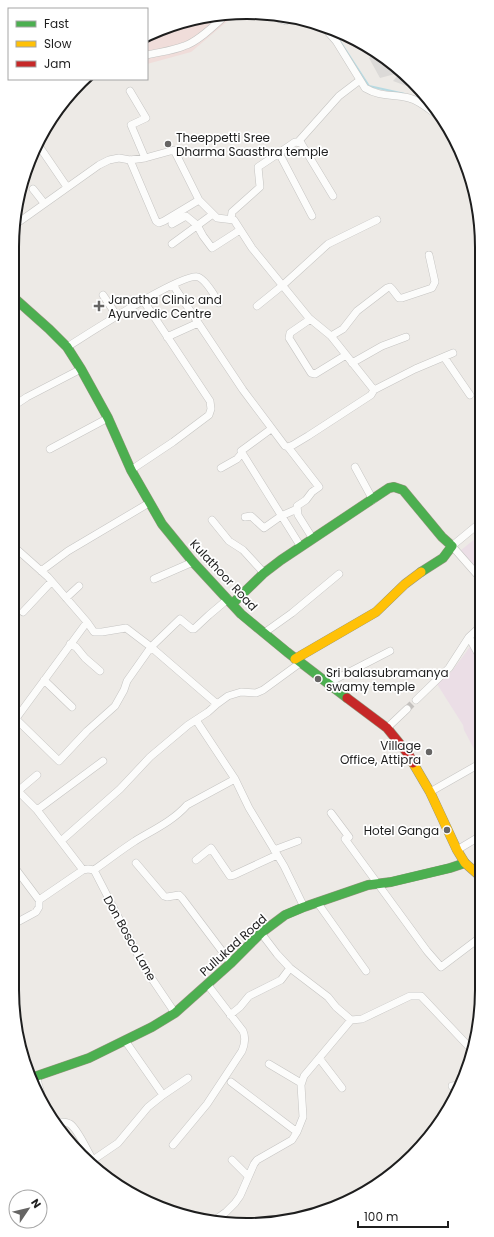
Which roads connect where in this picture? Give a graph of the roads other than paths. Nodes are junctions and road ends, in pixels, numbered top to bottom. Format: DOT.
graph roads {
  1 [pos="219,21"];
  2 [pos="330,35"];
  3 [pos="148,55"];
  4 [pos="360,80"];
  5 [pos="130,91"];
  6 [pos="429,110"];
  7 [pos="298,142"];
  8 [pos="41,149"];
  9 [pos="279,153"];
  10 [pos="145,158"];
  11 [pos="130,160"];
  12 [pos="67,187"];
  13 [pos="33,189"];
  14 [pos="333,196"];
  15 [pos="199,200"];
  16 [pos="44,203"];
  17 [pos="213,214"];
  18 [pos="312,216"];
  19 [pos="231,219"];
  20 [pos="377,220"];
  21 [pos="21,221"];
  22 [pos="172,224"];
  23 [pos="197,225"];
  24 [pos="240,230"];
  25 [pos="172,244"];
  26 [pos="429,255"];
  27 [pos="173,285"];
  28 [pos="282,285"];
  29 [pos="103,295"];
  30 [pos="143,300"];
  31 [pos="19,302"];
  32 [pos="219,303"];
  33 [pos="257,306"];
  34 [pos="117,316"];
  35 [pos="309,318"];
  36 [pos="198,323"];
  37 [pos="331,336"];
  38 [pos="406,336"];
  39 [pos="167,337"];
  40 [pos="67,347"];
  41 [pos="453,353"];
  42 [pos="346,355"];
  43 [pos="444,357"];
  44 [pos="352,363"];
  45 [pos="81,369"];
  46 [pos="374,390"];
  47 [pos="470,395"];
  48 [pos="19,401"];
  49 [pos="108,418"];
  50 [pos="271,429"];
  51 [pos="288,447"];
  52 [pos="50,449"];
  53 [pos="242,453"];
  54 [pos="221,468"];
  55 [pos="355,468"];
  56 [pos="131,470"];
  57 [pos="373,500"];
  58 [pos="149,502"];
  59 [pos="297,509"];
  60 [pos="281,516"];
  61 [pos="246,517"];
  62 [pos="212,520"];
  63 [pos="475,527"];
  64 [pos="313,538"];
  65 [pos="452,546"];
  66 [pos="301,547"];
  67 [pos="19,551"];
  68 [pos="193,562"];
  69 [pos="41,571"];
  70 [pos="475,571"];
  71 [pos="264,573"];
  72 [pos="339,574"];
  73 [pos="154,580"];
  74 [pos="51,582"];
  75 [pos="79,586"];
  76 [pos="66,598"];
  77 [pos="230,601"];
  78 [pos="23,612"];
  79 [pos="87,622"];
  80 [pos="475,632"];
  81 [pos="264,633"];
  82 [pos="469,637"];
  83 [pos="70,644"];
  84 [pos="150,647"];
  85 [pos="475,648"];
  86 [pos="390,651"];
  87 [pos="297,661"];
  88 [pos="100,671"];
  89 [pos="44,680"];
  90 [pos="328,683"];
  91 [pos="416,700"];
  92 [pos="217,704"];
  93 [pos="72,707"];
  94 [pos="407,709"];
  95 [pos="19,715"];
  96 [pos="196,720"];
  97 [pos="19,726"];
  98 [pos="387,728"];
  99 [pos="103,761"];
  100 [pos="475,766"];
  101 [pos="37,775"];
  102 [pos="235,779"];
  103 [pos="19,790"];
  104 [pos="19,792"];
  105 [pos="430,792"];
  106 [pos="37,810"];
  107 [pos="331,813"];
  108 [pos="475,839"];
  109 [pos="61,841"];
  110 [pos="298,841"];
  111 [pos="457,850"];
  112 [pos="276,852"];
  113 [pos="196,860"];
  114 [pos="136,863"];
  115 [pos="465,863"];
  116 [pos="83,870"];
  117 [pos="94,870"];
  118 [pos="475,872"];
  119 [pos="19,873"];
  120 [pos="377,884"];
  121 [pos="39,900"];
  122 [pos="317,902"];
  123 [pos="304,907"];
  124 [pos="19,921"];
  125 [pos="262,933"];
  126 [pos="475,941"];
  127 [pos="231,962"];
  128 [pos="290,968"];
  129 [pos="366,971"];
  130 [pos="207,984"];
  131 [pos="175,1013"];
  132 [pos="230,1015"];
  133 [pos="351,1020"];
  134 [pos="126,1042"];
  135 [pos="468,1046"];
  136 [pos="319,1058"];
  137 [pos="269,1064"];
  138 [pos="36,1076"];
  139 [pos="188,1078"];
  140 [pos="231,1082"];
  141 [pos="301,1083"];
  142 [pos="342,1088"];
  143 [pos="163,1096"];
  144 [pos="61,1122"];
  145 [pos="297,1132"];
  146 [pos="173,1145"];
  147 [pos="90,1155"];
  148 [pos="95,1159"];
  149 [pos="232,1160"];
  150 [pos="248,1176"];
  151 [pos="220,1216"];
  1 -- 3 [label="street"];
  2 -- 4 [label="street"];
  4 -- 6 [label="street"];
  4 -- 7 [label="street"];
  5 -- 10 [label="street"];
  7 -- 9 [label="street"];
  7 -- 14 [label="street"];
  8 -- 12 [label="street"];
  9 -- 18 [label="street"];
  9 -- 19 [label="street"];
  10 -- 11 [label="street"];
  10 -- 15 [label="street"];
  11 -- 12 [label="street"];
  11 -- 15 [label="street"];
  12 -- 16 [label="street"];
  13 -- 16 [label="street"];
  15 -- 17 [label="street"];
  16 -- 21 [label="street"];
  17 -- 19 [label="street"];
  17 -- 23 [label="street"];
  19 -- 24 [label="street"];
  20 -- 28 [label="street"];
  22 -- 23 [label="street"];
  23 -- 24 [label="street"];
  23 -- 25 [label="street"];
  24 -- 28 [label="street"];
  26 -- 37 [label="street"];
  27 -- 30 [label="street"];
  27 -- 32 [label="street"];
  27 -- 36 [label="street"];
  28 -- 33 [label="street"];
  28 -- 35 [label="street"];
  29 -- 34 [label="street"];
  30 -- 34 [label="street"];
  30 -- 39 [label="street"];
  31 -- 40 [label="street, Kulathoor Road"];
  34 -- 40 [label="street"];
  35 -- 37 [label="street"];
  35 -- 42 [label="street"];
  36 -- 39 [label="street"];
  36 -- 50 [label="street"];
  37 -- 42 [label="street"];
  38 -- 44 [label="street"];
  39 -- 56 [label="street"];
  40 -- 45 [label="street, Kulathoor Road"];
  41 -- 43 [label="street"];
  42 -- 44 [label="street"];
  43 -- 46 [label="street"];
  43 -- 47 [label="street"];
  44 -- 46 [label="street"];
  45 -- 48 [label="street"];
  45 -- 49 [label="street, Kulathoor Road"];
  46 -- 51 [label="street"];
  49 -- 52 [label="street"];
  49 -- 56 [label="street, Kulathoor Road"];
  50 -- 51 [label="street"];
  50 -- 53 [label="street"];
  51 -- 59 [label="street"];
  53 -- 54 [label="street"];
  53 -- 60 [label="street"];
  55 -- 57 [label="street"];
  56 -- 58 [label="street, Kulathoor Road"];
  57 -- 64 [label="street"];
  57 -- 65 [label="street"];
  58 -- 68 [label="street, Kulathoor Road"];
  58 -- 69 [label="street"];
  59 -- 60 [label="street"];
  59 -- 64 [label="street"];
  60 -- 61 [label="street"];
  60 -- 66 [label="street"];
  62 -- 71 [label="street"];
  63 -- 65 [label="street"];
  64 -- 66 [label="street"];
  65 -- 70 [label="street"];
  65 -- 87 [label="street"];
  66 -- 71 [label="street"];
  67 -- 69 [label="street"];
  68 -- 73 [label="street"];
  68 -- 77 [label="street, Kulathoor Road"];
  69 -- 74 [label="street"];
  71 -- 77 [label="street"];
  72 -- 81 [label="street"];
  74 -- 76 [label="street"];
  74 -- 78 [label="street"];
  75 -- 76 [label="street"];
  76 -- 79 [label="street"];
  77 -- 81 [label="street, Kulathoor Road"];
  77 -- 84 [label="street"];
  79 -- 83 [label="street"];
  79 -- 84 [label="street"];
  80 -- 82 [label="street"];
  81 -- 87 [label="street, Kulathoor Road"];
  82 -- 85 [label="street"];
  82 -- 91 [label="street"];
  83 -- 88 [label="street"];
  83 -- 89 [label="street"];
  84 -- 92 [label="street"];
  84 -- 97 [label="street"];
  86 -- 90 [label="street"];
  87 -- 90 [label="street, Kulathoor Road"];
  87 -- 92 [label="street"];
  89 -- 93 [label="street"];
  89 -- 95 [label="street"];
  90 -- 98 [label="street, Kulathoor Road"];
  92 -- 96 [label="street"];
  94 -- 98 [label="street"];
  96 -- 102 [label="street"];
  96 -- 109 [label="street"];
  98 -- 105 [label="street, Kulathoor Road"];
  99 -- 106 [label="street"];
  100 -- 105 [label="street"];
  101 -- 103 [label="street"];
  102 -- 112 [label="street"];
  102 -- 117 [label="street"];
  104 -- 106 [label="street"];
  105 -- 111 [label="street, Kulathoor Road"];
  106 -- 109 [label="street"];
  107 -- 120 [label="street"];
  108 -- 111 [label="street"];
  109 -- 116 [label="street"];
  110 -- 112 [label="street"];
  111 -- 115 [label="street, Kulathoor Road"];
  112 -- 113 [label="street"];
  112 -- 123 [label="street"];
  114 -- 127 [label="street"];
  115 -- 118 [label="street, Kulathoor Road"];
  115 -- 120 [label="street, Pullukad Road"];
  116 -- 117 [label="street"];
  116 -- 121 [label="street"];
  117 -- 131 [label="street, Don Bosco Lane"];
  119 -- 121 [label="street"];
  120 -- 122 [label="street, Pullukad Road"];
  120 -- 126 [label="street"];
  121 -- 124 [label="street"];
  122 -- 123 [label="street, Pullukad Road"];
  122 -- 129 [label="street"];
  123 -- 125 [label="street, Pullukad Road"];
  125 -- 127 [label="street, Pullukad Road"];
  125 -- 128 [label="street"];
  127 -- 130 [label="street, Pullukad Road"];
  128 -- 132 [label="street"];
  128 -- 133 [label="street"];
  130 -- 131 [label="street, Pullukad Road"];
  130 -- 132 [label="street"];
  131 -- 134 [label="street, Pullukad Road"];
  132 -- 146 [label="street"];
  133 -- 135 [label="street"];
  133 -- 136 [label="street"];
  134 -- 138 [label="street, Pullukad Road"];
  134 -- 143 [label="street"];
  136 -- 141 [label="street"];
  136 -- 142 [label="street"];
  137 -- 141 [label="street"];
  139 -- 143 [label="street"];
  140 -- 145 [label="street"];
  141 -- 145 [label="street"];
  143 -- 148 [label="street"];
  144 -- 147 [label="street"];
  145 -- 150 [label="street"];
  149 -- 150 [label="street"];
  150 -- 151 [label="street"];
}
